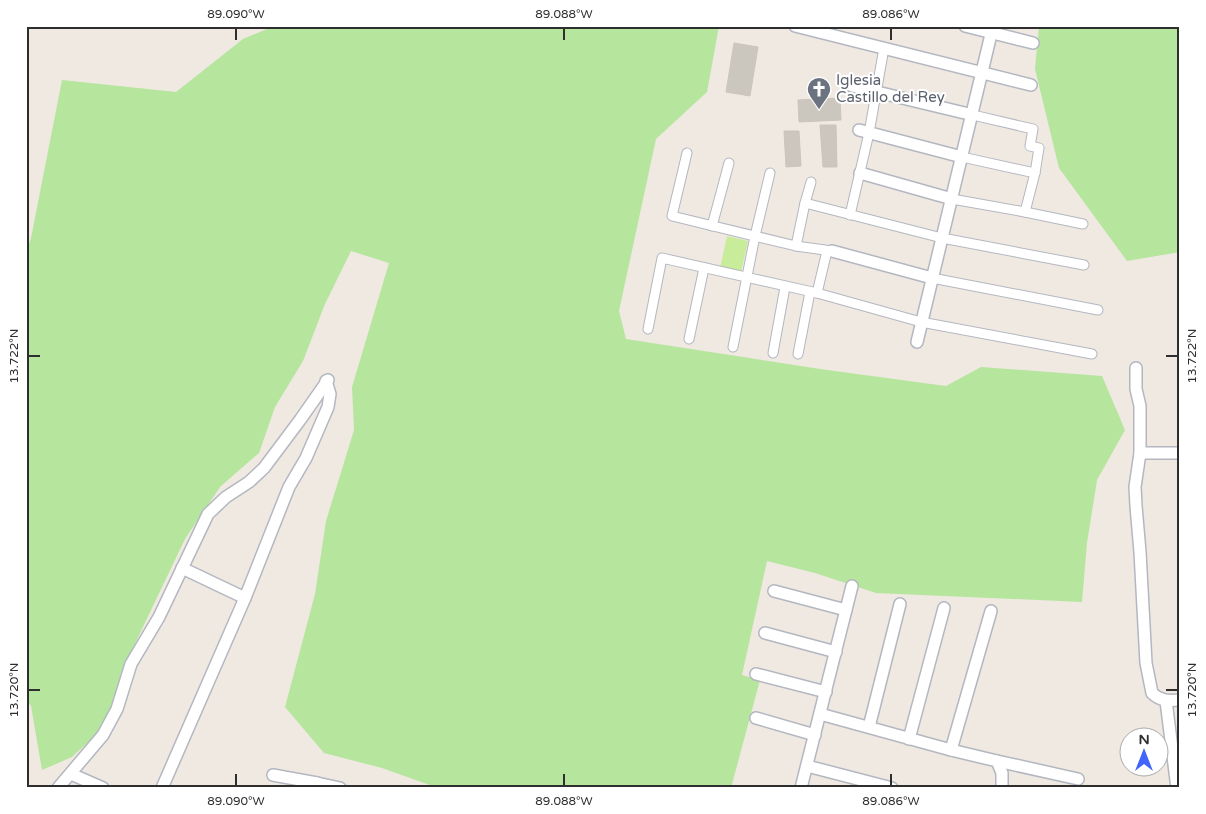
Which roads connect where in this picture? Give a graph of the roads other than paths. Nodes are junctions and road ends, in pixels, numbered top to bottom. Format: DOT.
graph roads {
  1 [pos="795,26"];
  2 [pos="965,26"];
  3 [pos="992,30"];
  4 [pos="1033,43"];
  5 [pos="884,48"];
  6 [pos="982,73"];
  7 [pos="1031,85"];
  8 [pos="852,86"];
  9 [pos="877,92"];
  10 [pos="973,115"];
  11 [pos="864,131"];
  12 [pos="687,153"];
  13 [pos="962,157"];
  14 [pos="728,163"];
  15 [pos="770,173"];
  16 [pos="860,173"];
  17 [pos="1035,173"];
  18 [pos="811,182"];
  19 [pos="952,199"];
  20 [pos="805,203"];
  21 [pos="1025,212"];
  22 [pos="850,215"];
  23 [pos="1083,224"];
  24 [pos="712,226"];
  25 [pos="755,236"];
  26 [pos="942,238"];
  27 [pos="796,246"];
  28 [pos="830,251"];
  29 [pos="1084,265"];
  30 [pos="704,268"];
  31 [pos="746,278"];
  32 [pos="932,278"];
  33 [pos="785,287"];
  34 [pos="813,292"];
  35 [pos="1098,310"];
  36 [pos="921,322"];
  37 [pos="648,330"];
  38 [pos="689,339"];
  39 [pos="917,342"];
  40 [pos="733,347"];
  41 [pos="773,353"];
  42 [pos="798,354"];
  43 [pos="1092,354"];
  44 [pos="1136,368"];
  45 [pos="1140,453"];
  46 [pos="1180,453"];
  47 [pos="182,568"];
  48 [pos="852,586"];
  49 [pos="774,591"];
  50 [pos="245,598"];
  51 [pos="900,604"];
  52 [pos="944,608"];
  53 [pos="846,610"];
  54 [pos="991,611"];
  55 [pos="765,633"];
  56 [pos="836,652"];
  57 [pos="756,674"];
  58 [pos="826,692"];
  59 [pos="1180,700"];
  60 [pos="1166,701"];
  61 [pos="820,714"];
  62 [pos="756,718"];
  63 [pos="869,728"];
  64 [pos="815,735"];
  65 [pos="909,738"];
  66 [pos="951,750"];
  67 [pos="997,761"];
  68 [pos="807,766"];
  69 [pos="71,774"];
  70 [pos="273,775"];
  71 [pos="1078,779"];
  72 [pos="317,785"];
  73 [pos="58,788"];
  74 [pos="103,788"];
  75 [pos="162,788"];
  76 [pos="340,788"];
  77 [pos="801,788"];
  78 [pos="892,788"];
  79 [pos="1002,788"];
  80 [pos="1177,788"];
  1 -- 5 [label="street"];
  2 -- 3 [label="street"];
  3 -- 4 [label="street"];
  3 -- 6 [label="street"];
  5 -- 6 [label="street"];
  5 -- 9 [label="street"];
  6 -- 7 [label="street"];
  6 -- 10 [label="street"];
  8 -- 9 [label="street"];
  9 -- 10 [label="street"];
  9 -- 11 [label="street"];
  10 -- 13 [label="street"];
  10 -- 17 [label="street"];
  11 -- 13 [label="street"];
  11 -- 16 [label="street"];
  12 -- 24 [label="street"];
  13 -- 17 [label="street"];
  13 -- 19 [label="street"];
  14 -- 24 [label="street"];
  15 -- 25 [label="street"];
  16 -- 19 [label="street"];
  16 -- 22 [label="street"];
  17 -- 21 [label="street"];
  18 -- 20 [label="street"];
  19 -- 21 [label="street"];
  19 -- 26 [label="street"];
  20 -- 22 [label="street"];
  20 -- 27 [label="street"];
  21 -- 23 [label="street"];
  22 -- 26 [label="street"];
  24 -- 25 [label="street"];
  25 -- 27 [label="street"];
  25 -- 31 [label="street"];
  26 -- 29 [label="street"];
  26 -- 32 [label="street"];
  27 -- 28 [label="street"];
  28 -- 32 [label="street"];
  28 -- 34 [label="street"];
  30 -- 31 [label="street"];
  30 -- 37 [label="street"];
  30 -- 38 [label="street"];
  31 -- 33 [label="street"];
  31 -- 40 [label="street"];
  32 -- 35 [label="street"];
  32 -- 36 [label="street"];
  33 -- 34 [label="street"];
  33 -- 41 [label="street"];
  34 -- 36 [label="street"];
  34 -- 42 [label="street"];
  36 -- 39 [label="street"];
  36 -- 43 [label="street"];
  44 -- 45 [label="street"];
  45 -- 46 [label="street"];
  45 -- 60 [label="street"];
  47 -- 50 [label="street"];
  47 -- 50 [label="street"];
  47 -- 69 [label="street"];
  48 -- 53 [label="street"];
  49 -- 53 [label="street"];
  50 -- 75 [label="street"];
  51 -- 63 [label="street"];
  52 -- 65 [label="street"];
  53 -- 56 [label="street"];
  54 -- 66 [label="street"];
  55 -- 56 [label="street"];
  56 -- 58 [label="street"];
  57 -- 58 [label="street"];
  58 -- 61 [label="street"];
  59 -- 60 [label="street"];
  60 -- 80 [label="street"];
  61 -- 63 [label="street"];
  61 -- 64 [label="street"];
  62 -- 64 [label="street"];
  63 -- 65 [label="street"];
  64 -- 68 [label="street"];
  65 -- 66 [label="street"];
  66 -- 67 [label="street"];
  67 -- 71 [label="street"];
  67 -- 79 [label="street"];
  68 -- 77 [label="street"];
  68 -- 78 [label="street"];
  69 -- 73 [label="street"];
  69 -- 74 [label="street"];
  70 -- 72 [label="street"];
  72 -- 76 [label="street"];
}
